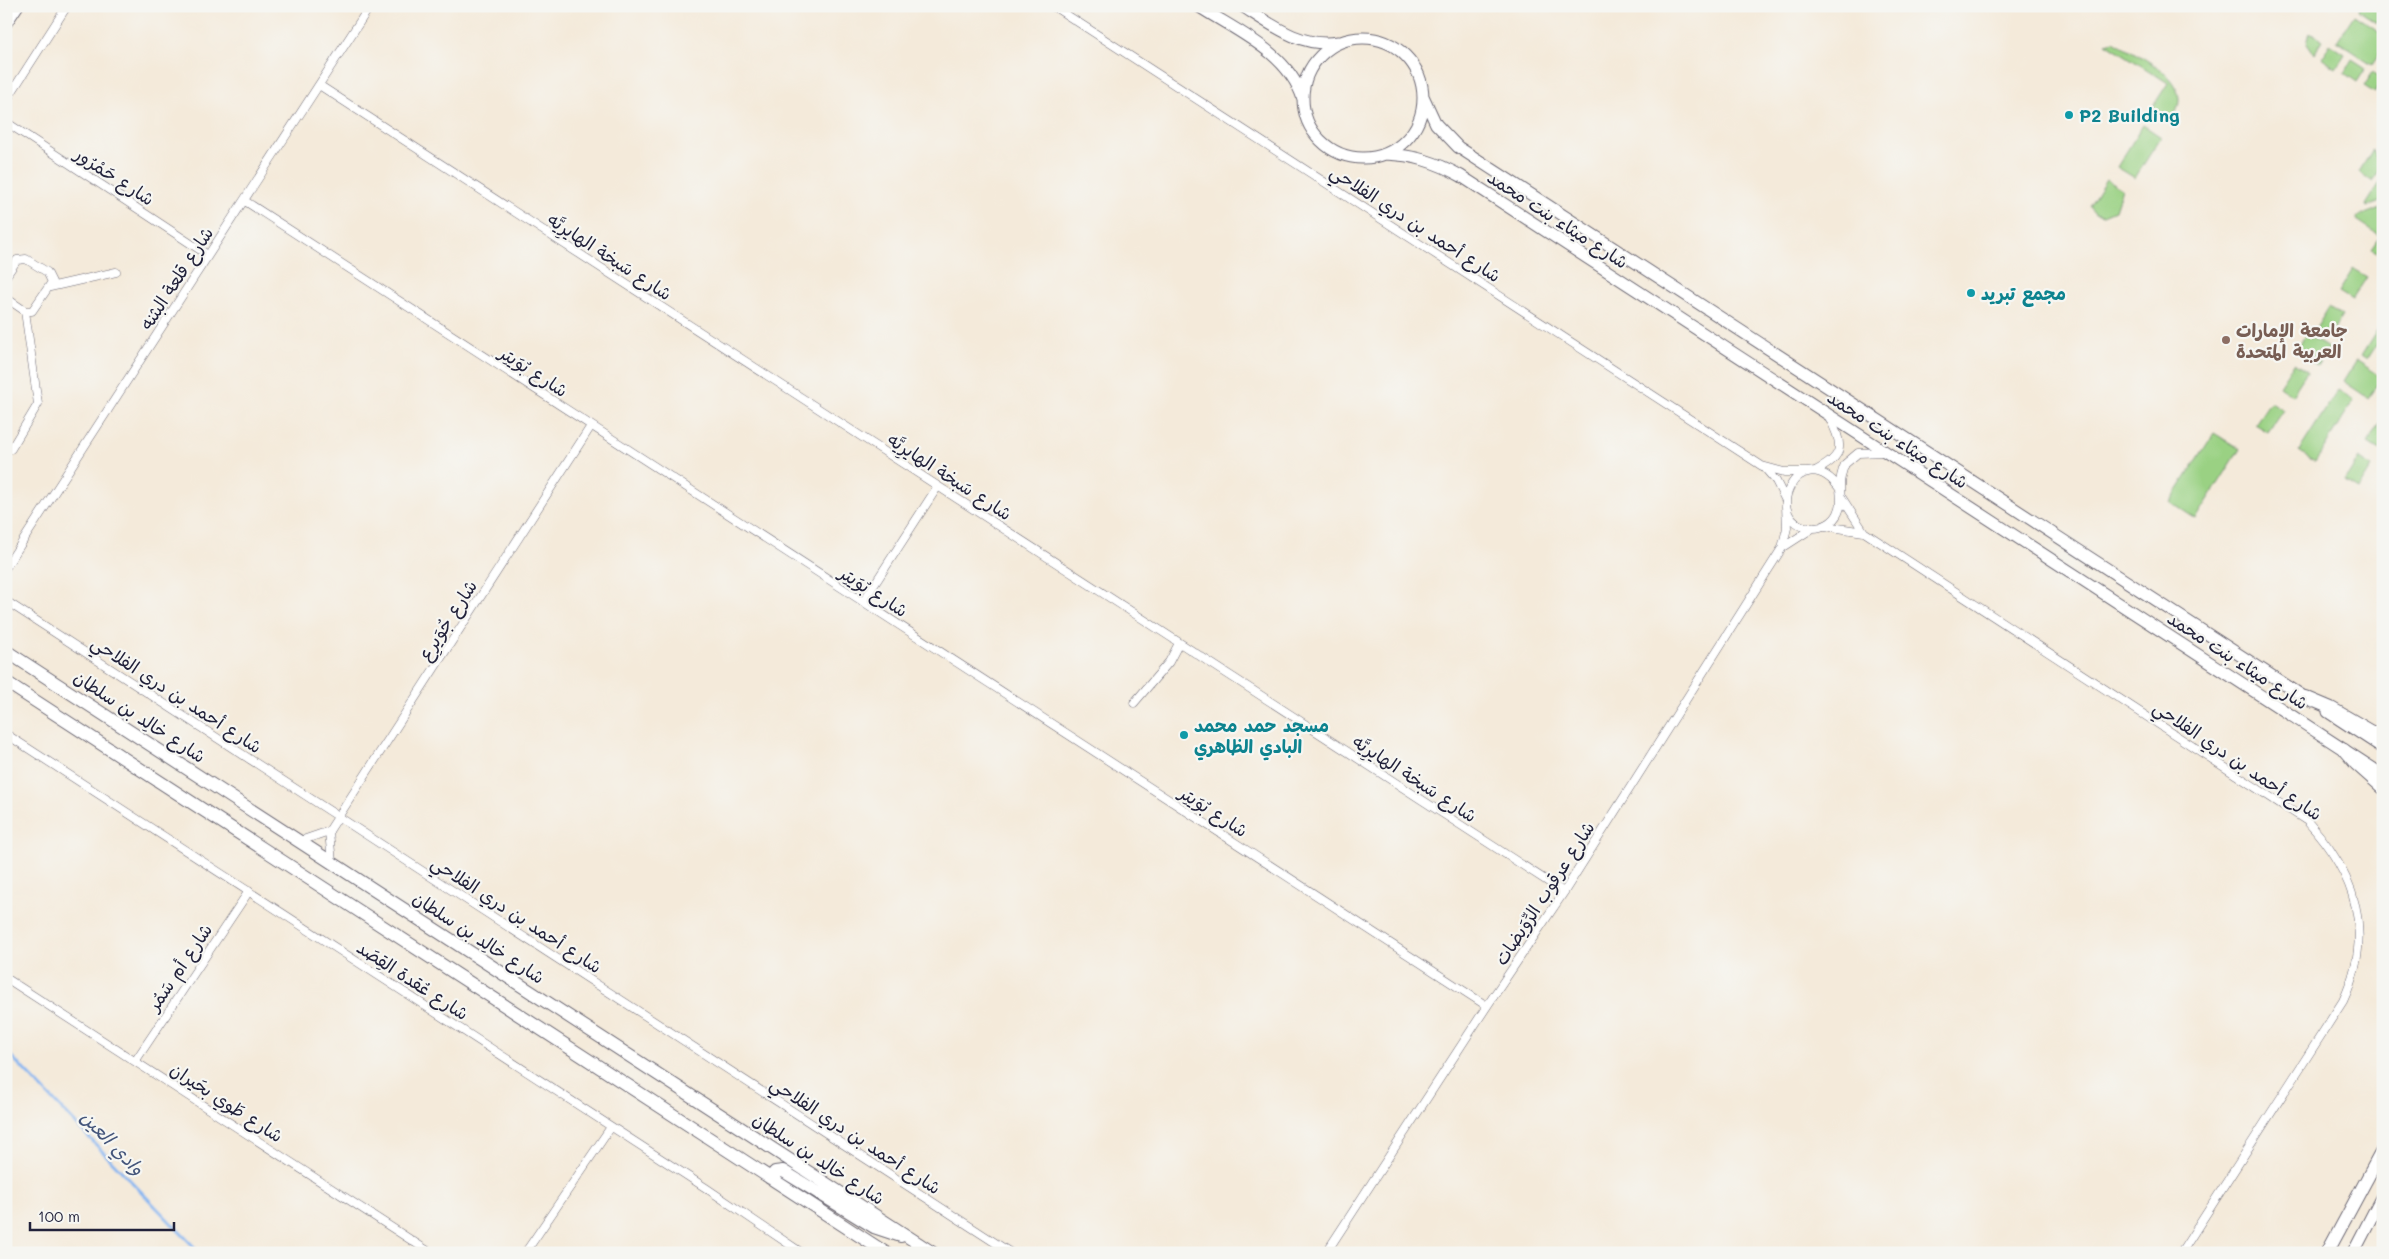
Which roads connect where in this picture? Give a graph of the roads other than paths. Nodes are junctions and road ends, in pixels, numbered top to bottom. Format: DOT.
graph roads {
  1 [pos="18,6"];
  2 [pos="68,6"];
  3 [pos="370,6"];
  4 [pos="1053,6"];
  5 [pos="1198,6"];
  6 [pos="1242,6"];
  7 [pos="6,24"];
  8 [pos="1350,40"];
  9 [pos="319,85"];
  10 [pos="1423,96"];
  11 [pos="6,101"];
  12 [pos="1304,102"];
  13 [pos="6,122"];
  14 [pos="1386,154"];
  15 [pos="245,202"];
  16 [pos="208,255"];
  17 [pos="6,260"];
  18 [pos="14,265"];
  19 [pos="116,272"];
  20 [pos="6,276"];
  21 [pos="50,287"];
  22 [pos="6,298"];
  23 [pos="26,311"];
  24 [pos="1828,415"];
  25 [pos="591,426"];
  26 [pos="11,449"];
  27 [pos="1885,452"];
  28 [pos="1762,466"];
  29 [pos="1811,472"];
  30 [pos="938,486"];
  31 [pos="1840,488"];
  32 [pos="1842,498"];
  33 [pos="1786,503"];
  34 [pos="1825,526"];
  35 [pos="1813,528"];
  36 [pos="1864,532"];
  37 [pos="1782,548"];
  38 [pos="6,567"];
  39 [pos="6,601"];
  40 [pos="863,602"];
  41 [pos="1179,643"];
  42 [pos="6,651"];
  43 [pos="6,682"];
  44 [pos="2305,698"];
  45 [pos="1134,703"];
  46 [pos="6,734"];
  47 [pos="2383,738"];
  48 [pos="2383,748"];
  49 [pos="2344,750"];
  50 [pos="2383,776"];
  51 [pos="2383,788"];
  52 [pos="338,816"];
  53 [pos="329,831"];
  54 [pos="300,841"];
  55 [pos="332,863"];
  56 [pos="248,891"];
  57 [pos="1564,892"];
  58 [pos="6,978"];
  59 [pos="1487,1006"];
  60 [pos="136,1060"];
  61 [pos="611,1127"];
  62 [pos="2383,1149"];
  63 [pos="770,1178"];
  64 [pos="2383,1196"];
  65 [pos="909,1237"];
  66 [pos="431,1253"];
  67 [pos="525,1253"];
  68 [pos="802,1253"];
  69 [pos="886,1253"];
  70 [pos="933,1253"];
  71 [pos="1011,1253"];
  72 [pos="1326,1253"];
  73 [pos="2181,1253"];
  74 [pos="2327,1253"];
  75 [pos="2352,1253"];
  1 -- 7 [label="street"];
  2 -- 11 [label="street"];
  3 -- 9 [label="street, شارع قلعة البثنه"];
  4 -- 28 [label="street, شارع أحمد بن دري الفلاحي"];
  5 -- 12 [label="main road"];
  6 -- 8 [label="main road"];
  8 -- 10 [label="main road"];
  8 -- 12 [label="main road"];
  9 -- 15 [label="street, شارع قلعة البثنه"];
  9 -- 30 [label="street, شارع سَبخة الهايرِيَّه"];
  10 -- 14 [label="main road"];
  10 -- 44 [label="main road, شارع ميثاء بنت محمد"];
  12 -- 14 [label="main road"];
  13 -- 16 [label="street, شارع حَمْرُور"];
  14 -- 24 [label="main road, شارع ميثاء بنت محمد"];
  15 -- 16 [label="street, شارع قلعة البثنه"];
  15 -- 25 [label="street, شارع بُوَيتِر"];
  16 -- 38 [label="street, شارع قلعة البثنه"];
  17 -- 18 [label="street"];
  18 -- 20 [label="street"];
  18 -- 21 [label="street"];
  19 -- 21 [label="street"];
  21 -- 23 [label="street"];
  22 -- 23 [label="street"];
  23 -- 26 [label="street"];
  24 -- 27 [label="main road, شارع ميثاء بنت محمد"];
  24 -- 29 [label="street"];
  25 -- 40 [label="street, شارع بُوَيتِر"];
  25 -- 52 [label="street, شارع جُوَيرِع"];
  27 -- 31 [label="street"];
  27 -- 49 [label="main road, شارع ميثاء بنت محمد"];
  28 -- 29 [label="street, شارع أحمد بن دري الفلاحي"];
  28 -- 33 [label="street, شارع أحمد بن دري الفلاحي"];
  29 -- 31 [label="street"];
  29 -- 33 [label="street"];
  30 -- 40 [label="street"];
  30 -- 41 [label="street, شارع سَبخة الهايرِيَّه"];
  31 -- 32 [label="street"];
  32 -- 34 [label="street"];
  32 -- 36 [label="street, شارع أحمد بن دري الفلاحي"];
  33 -- 35 [label="street"];
  33 -- 37 [label="street, شارع عرقوب الرِّوَيضات"];
  34 -- 35 [label="street"];
  34 -- 36 [label="street, شارع أحمد بن دري الفلاحي"];
  35 -- 37 [label="street, شارع عرقوب الرِّوَيضات"];
  36 -- 73 [label="street, شارع أحمد بن دري الفلاحي"];
  37 -- 57 [label="street, شارع عرقوب الرِّوَيضات"];
  39 -- 52 [label="street, شارع أحمد بن دري الفلاحي"];
  40 -- 59 [label="street, شارع بُوَيتِر"];
  41 -- 45 [label="street"];
  41 -- 57 [label="street, شارع سَبخة الهايرِيَّه"];
  42 -- 54 [label="main road, شارع خالِد بن سلطان"];
  43 -- 63 [label="main road"];
  44 -- 47 [label="main road"];
  44 -- 48 [label="main road, شارع ميثاء بنت محمد"];
  46 -- 56 [label="street, شارع عُقدة القِصَد"];
  49 -- 50 [label="main road, شارع ميثاء بنت محمد"];
  49 -- 51 [label="main road"];
  52 -- 53 [label="street, شارع جُوَيرِع"];
  52 -- 71 [label="street, شارع أحمد بن دري الفلاحي"];
  53 -- 54 [label="street"];
  53 -- 55 [label="street"];
  54 -- 55 [label="main road, شارع خالِد بن سلطان"];
  55 -- 65 [label="main road, شارع خالِد بن سلطان"];
  56 -- 60 [label="street, شارع أم سَمُر"];
  56 -- 61 [label="street, شارع عُقدة القِصَد"];
  57 -- 59 [label="street, شارع عرقوب الرِّوَيضات"];
  58 -- 60 [label="street, شارع طَوي بحَيران"];
  59 -- 72 [label="street, شارع عرقوب الرِّوَيضات"];
  60 -- 66 [label="street, شارع طَوي بحَيران"];
  61 -- 67 [label="street"];
  61 -- 68 [label="street, شارع عُقدة القِصَد"];
  62 -- 74 [label="main road"];
  63 -- 65 [label="main road"];
  63 -- 69 [label="main road"];
  64 -- 75 [label="main road"];
  65 -- 70 [label="main road, شارع خالِد بن سلطان"];
}
